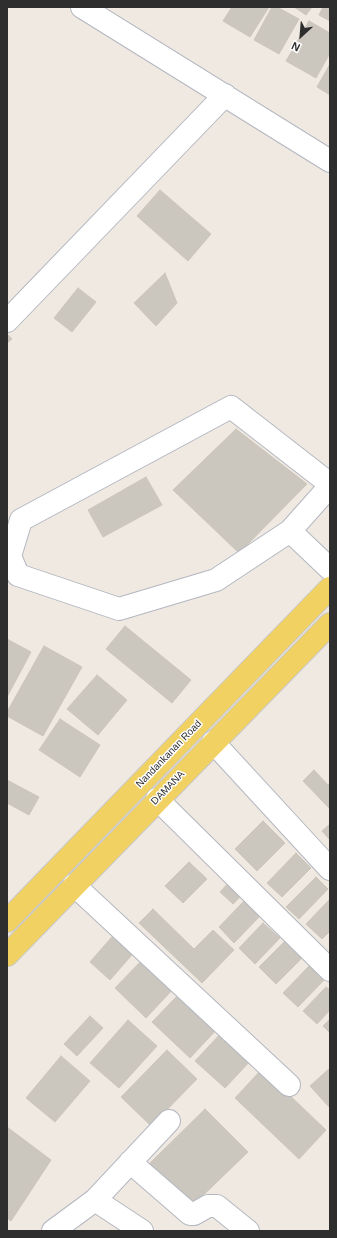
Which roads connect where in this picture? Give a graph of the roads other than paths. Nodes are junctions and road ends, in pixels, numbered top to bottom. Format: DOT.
graph roads {
  1 [pos="82,7"];
  2 [pos="225,95"];
  3 [pos="330,161"];
  4 [pos="7,321"];
  5 [pos="330,485"];
  6 [pos="290,531"];
  7 [pos="330,569"];
  8 [pos="330,588"];
  9 [pos="328,631"];
  10 [pos="213,742"];
  11 [pos="157,799"];
  12 [pos="330,869"];
  13 [pos="74,885"];
  14 [pos="7,921"];
  15 [pos="7,955"];
  16 [pos="330,970"];
  17 [pos="289,1085"];
  18 [pos="170,1121"];
  19 [pos="130,1162"];
  20 [pos="95,1200"];
  21 [pos="53,1231"];
  22 [pos="142,1231"];
  23 [pos="248,1231"];
  1 -- 2 [label="street"];
  2 -- 3 [label="street"];
  2 -- 4 [label="street"];
  5 -- 6 [label="street"];
  5 -- 6 [label="street"];
  6 -- 7 [label="street"];
  8 -- 14 [label="main road, Nandankanan Road"];
  9 -- 10 [label="main road, DAMANA"];
  10 -- 11 [label="main road, DAMANA"];
  10 -- 12 [label="street"];
  11 -- 13 [label="main road, DAMANA"];
  11 -- 16 [label="street"];
  13 -- 15 [label="main road, DAMANA"];
  13 -- 17 [label="street"];
  18 -- 19 [label="street"];
  19 -- 20 [label="street"];
  19 -- 23 [label="street"];
  20 -- 21 [label="street"];
  20 -- 22 [label="street"];
}
